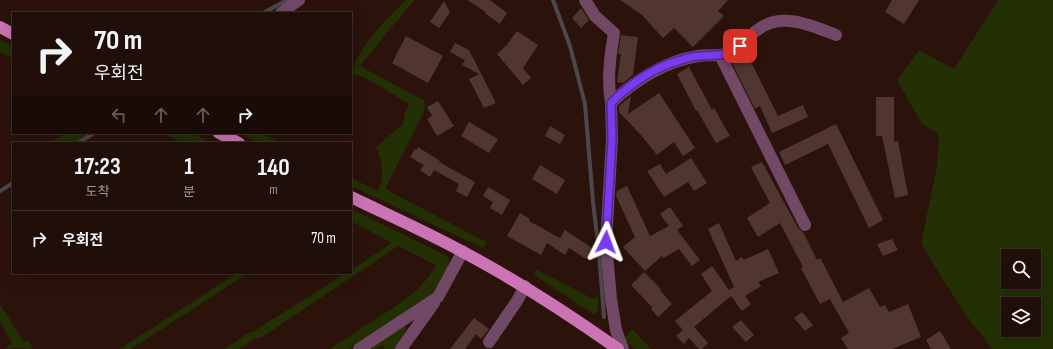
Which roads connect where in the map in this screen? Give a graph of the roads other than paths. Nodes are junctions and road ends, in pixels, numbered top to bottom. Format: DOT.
graph roads {
  1 [pos="299,0"];
  2 [pos="585,0"];
  3 [pos="282,12"];
  4 [pos="0,27"];
  5 [pos="12,33"];
  6 [pos="836,35"];
  7 [pos="720,55"];
  8 [pos="611,103"];
  9 [pos="221,134"];
  10 [pos="238,142"];
  11 [pos="352,197"];
  12 [pos="805,225"];
  13 [pos="463,251"];
  14 [pos="525,286"];
  15 [pos="438,297"];
  16 [pos="489,342"];
  17 [pos="359,349"];
  18 [pos="401,349"];
  19 [pos="618,349"];
  20 [pos="623,349"];
  1 -- 3 [label="street"];
  2 -- 8 [label="street"];
  4 -- 5 [label="main road"];
  6 -- 7 [label="street"];
  7 -- 8 [label="street"];
  7 -- 12 [label="street"];
  8 -- 20 [label="street"];
  9 -- 10 [label="main road"];
  11 -- 13 [label="main road"];
  13 -- 14 [label="main road"];
  13 -- 15 [label="street"];
  14 -- 16 [label="street"];
  14 -- 19 [label="main road"];
  15 -- 17 [label="street"];
  15 -- 18 [label="street"];
}
